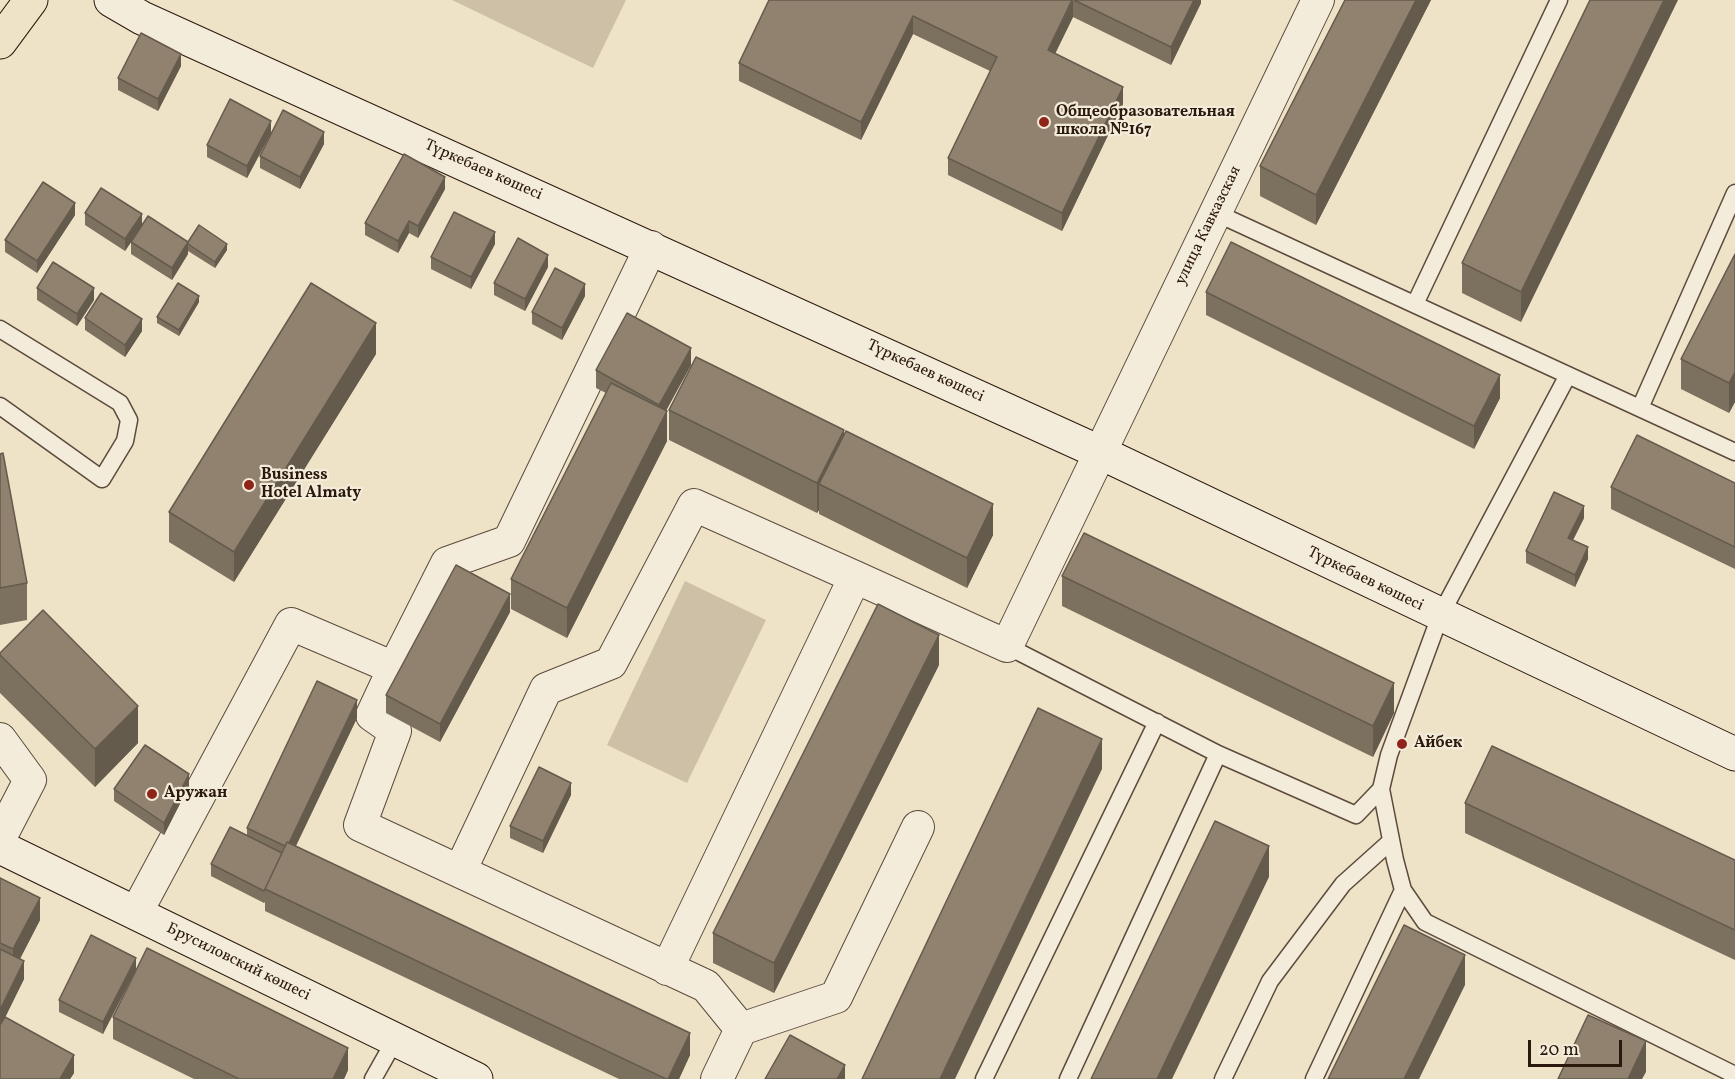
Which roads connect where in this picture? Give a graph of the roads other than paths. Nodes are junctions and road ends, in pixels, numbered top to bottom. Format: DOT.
graph roads {
  1 [pos="31,0"];
  2 [pos="111,0"];
  3 [pos="1318,0"];
  4 [pos="1560,0"];
  5 [pos="0,42"];
  6 [pos="1735,193"];
  7 [pos="1216,213"];
  8 [pos="651,247"];
  9 [pos="1415,304"];
  10 [pos="0,329"];
  11 [pos="1568,375"];
  12 [pos="0,406"];
  13 [pos="1640,408"];
  14 [pos="1099,452"];
  15 [pos="1735,452"];
  16 [pos="855,577"];
  17 [pos="1440,616"];
  18 [pos="1007,646"];
  19 [pos="394,668"];
  20 [pos="1157,722"];
  21 [pos="0,739"];
  22 [pos="1218,754"];
  23 [pos="1735,754"];
  24 [pos="1381,789"];
  25 [pos="918,826"];
  26 [pos="0,838"];
  27 [pos="1391,842"];
  28 [pos="0,847"];
  29 [pos="460,871"];
  30 [pos="1403,890"];
  31 [pos="136,913"];
  32 [pos="667,969"];
  33 [pos="741,1029"];
  34 [pos="395,1040"];
  35 [pos="1735,1075"];
  36 [pos="373,1079"];
  37 [pos="476,1079"];
  38 [pos="717,1079"];
  39 [pos="984,1079"];
  40 [pos="1068,1079"];
  41 [pos="1223,1079"];
  42 [pos="1314,1079"];
  1 -- 5 [label="main road"];
  2 -- 8 [label="street, Түркебаев көшесі"];
  3 -- 7 [label="street, улица Кавказская"];
  4 -- 9 [label="lane"];
  6 -- 13 [label="lane"];
  7 -- 9 [label="lane"];
  7 -- 14 [label="street, улица Кавказская"];
  8 -- 14 [label="street, Түркебаев көшесі"];
  8 -- 19 [label="street"];
  9 -- 11 [label="lane"];
  10 -- 12 [label="lane"];
  11 -- 13 [label="lane"];
  11 -- 17 [label="lane"];
  13 -- 15 [label="lane"];
  14 -- 17 [label="street, Түркебаев көшесі"];
  14 -- 18 [label="street, улица Кавказская"];
  16 -- 18 [label="street"];
  16 -- 29 [label="street"];
  16 -- 32 [label="street"];
  17 -- 23 [label="street, Түркебаев көшесі"];
  17 -- 24 [label="lane"];
  18 -- 20 [label="lane"];
  19 -- 29 [label="street"];
  19 -- 31 [label="street"];
  20 -- 22 [label="lane"];
  20 -- 39 [label="lane"];
  21 -- 26 [label="street"];
  22 -- 24 [label="lane"];
  22 -- 40 [label="lane"];
  24 -- 27 [label="lane"];
  25 -- 33 [label="street"];
  27 -- 30 [label="lane"];
  27 -- 41 [label="lane"];
  28 -- 31 [label="street, Брусиловский көшесі"];
  29 -- 32 [label="street"];
  30 -- 35 [label="lane"];
  30 -- 42 [label="lane"];
  31 -- 34 [label="street, Брусиловский көшесі"];
  32 -- 33 [label="street"];
  33 -- 38 [label="street"];
  34 -- 36 [label="lane"];
  34 -- 37 [label="street, Брусиловский көшесі"];
}
